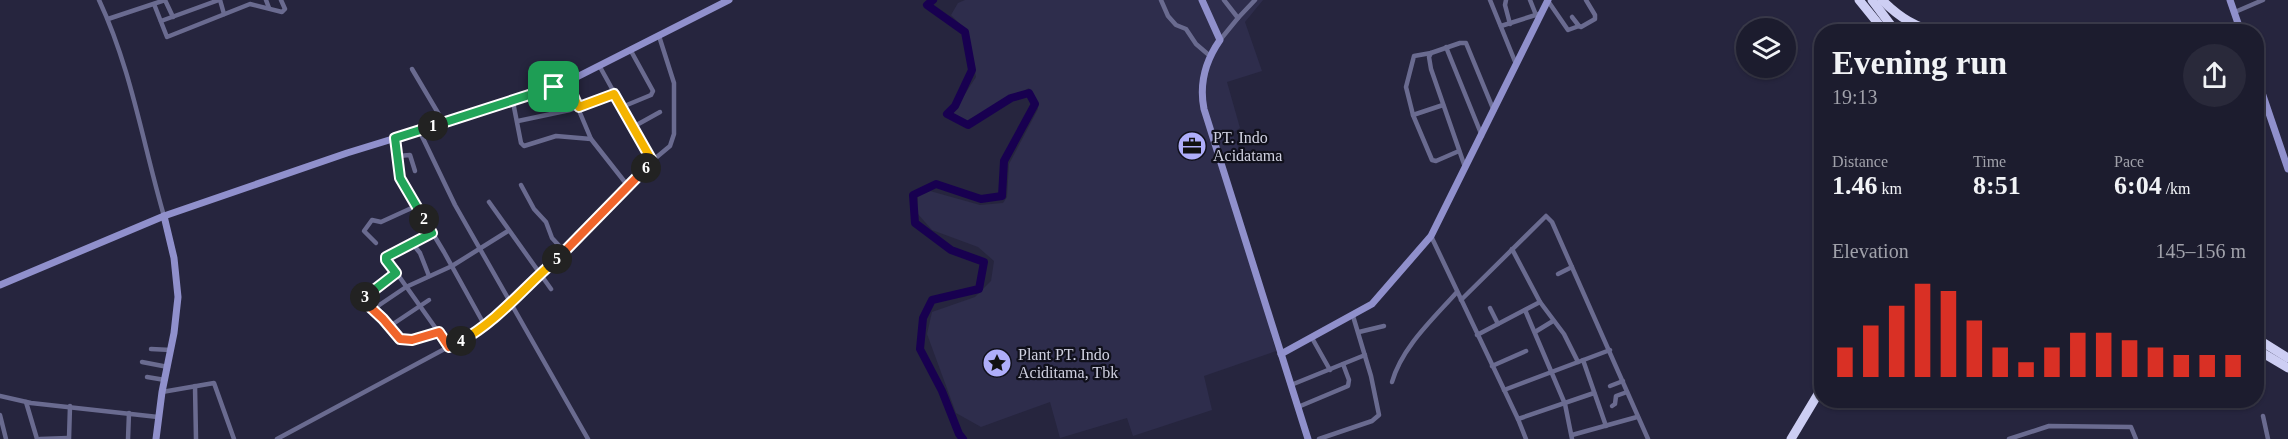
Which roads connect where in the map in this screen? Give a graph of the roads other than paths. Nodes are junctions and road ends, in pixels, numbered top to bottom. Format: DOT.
graph roads {
  1 [pos="99,0"];
  2 [pos="219,0"];
  3 [pos="235,0"];
  4 [pos="266,0"];
  5 [pos="281,0"];
  6 [pos="729,0"];
  7 [pos="1161,0"];
  8 [pos="1202,0"];
  9 [pos="1224,0"];
  10 [pos="1255,0"];
  11 [pos="1490,0"];
  12 [pos="1506,0"];
  13 [pos="1530,0"];
  14 [pos="1586,0"];
  15 [pos="1859,0"];
  16 [pos="1872,0"];
  17 [pos="1882,0"];
  18 [pos="2230,0"];
  19 [pos="2263,0"];
  20 [pos="1548,1"];
  21 [pos="249,2"];
  22 [pos="154,4"];
  23 [pos="238,8"];
  24 [pos="269,9"];
  25 [pos="2235,12"];
  26 [pos="224,14"];
  27 [pos="1539,14"];
  28 [pos="173,17"];
  29 [pos="1572,17"];
  30 [pos="1238,18"];
  31 [pos="108,19"];
  32 [pos="161,21"];
  33 [pos="1510,24"];
  34 [pos="1878,24"];
  35 [pos="1890,24"];
  36 [pos="1913,24"];
  37 [pos="2239,24"];
  38 [pos="1501,26"];
  39 [pos="1579,26"];
  40 [pos="659,36"];
  41 [pos="1220,40"];
  42 [pos="1446,48"];
  43 [pos="631,51"];
  44 [pos="1431,53"];
  45 [pos="1210,56"];
  46 [pos="1516,66"];
  47 [pos="600,67"];
  48 [pos="412,69"];
  49 [pos="567,82"];
  50 [pos="614,94"];
  51 [pos="2264,98"];
  52 [pos="513,102"];
  53 [pos="1443,105"];
  54 [pos="579,107"];
  55 [pos="622,107"];
  56 [pos="1494,111"];
  57 [pos="660,112"];
  58 [pos="1413,115"];
  59 [pos="518,121"];
  60 [pos="444,123"];
  61 [pos="633,127"];
  62 [pos="419,130"];
  63 [pos="1482,136"];
  64 [pos="395,138"];
  65 [pos="591,139"];
  66 [pos="1460,151"];
  67 [pos="398,156"];
  68 [pos="652,161"];
  69 [pos="2288,169"];
  70 [pos="1466,170"];
  71 [pos="415,171"];
  72 [pos="521,185"];
  73 [pos="628,186"];
  74 [pos="489,202"];
  75 [pos="416,206"];
  76 [pos="164,216"];
  77 [pos="508,231"];
  78 [pos="432,233"];
  79 [pos="1431,236"];
  80 [pos="376,243"];
  81 [pos="412,243"];
  82 [pos="480,249"];
  83 [pos="1512,249"];
  84 [pos="564,251"];
  85 [pos="452,266"];
  86 [pos="1572,267"];
  87 [pos="396,273"];
  88 [pos="539,274"];
  89 [pos="1558,274"];
  90 [pos="429,276"];
  91 [pos="0,285"];
  92 [pos="406,287"];
  93 [pos="551,289"];
  94 [pos="1459,296"];
  95 [pos="429,300"];
  96 [pos="1539,302"];
  97 [pos="511,304"];
  98 [pos="420,306"];
  99 [pos="1490,308"];
  100 [pos="372,310"];
  101 [pos="1525,310"];
  102 [pos="1353,316"];
  103 [pos="1552,321"];
  104 [pos="1498,324"];
  105 [pos="390,326"];
  106 [pos="484,326"];
  107 [pos="1384,326"];
  108 [pos="439,332"];
  109 [pos="1359,332"];
  110 [pos="1535,332"];
  111 [pos="1477,335"];
  112 [pos="1312,338"];
  113 [pos="2264,344"];
  114 [pos="449,347"];
  115 [pos="151,349"];
  116 [pos="171,350"];
  117 [pos="1610,350"];
  118 [pos="1526,351"];
  119 [pos="1281,354"];
  120 [pos="2264,354"];
  121 [pos="1365,355"];
  122 [pos="2288,358"];
  123 [pos="1580,361"];
  124 [pos="142,362"];
  125 [pos="1343,364"];
  126 [pos="1492,366"];
  127 [pos="168,367"];
  128 [pos="2288,368"];
  129 [pos="1330,370"];
  130 [pos="1553,371"];
  131 [pos="147,377"];
  132 [pos="165,380"];
  133 [pos="1623,381"];
  134 [pos="1392,382"];
  135 [pos="1291,385"];
  136 [pos="195,386"];
  137 [pos="1610,386"];
  138 [pos="1504,390"];
  139 [pos="162,392"];
  140 [pos="1375,392"];
  141 [pos="1627,392"];
  142 [pos="1594,393"];
  143 [pos="1366,394"];
  144 [pos="0,396"];
  145 [pos="1814,401"];
  146 [pos="26,402"];
  147 [pos="1565,404"];
  148 [pos="70,406"];
  149 [pos="1612,406"];
  150 [pos="1298,407"];
  151 [pos="1815,408"];
  152 [pos="129,413"];
  153 [pos="0,416"];
  154 [pos="2263,416"];
  155 [pos="158,417"];
  156 [pos="1638,417"];
  157 [pos="1518,419"];
  158 [pos="1606,426"];
  159 [pos="1572,437"];
  160 [pos="1648,437"];
  161 [pos="6,439"];
  162 [pos="38,439"];
  163 [pos="69,439"];
  164 [pos="128,439"];
  165 [pos="156,439"];
  166 [pos="196,439"];
  167 [pos="234,439"];
  168 [pos="277,439"];
  169 [pos="588,439"];
  170 [pos="1308,439"];
  171 [pos="1319,439"];
  172 [pos="1526,439"];
  173 [pos="1640,439"];
  174 [pos="1791,439"];
  175 [pos="1796,439"];
  176 [pos="2009,439"];
  177 [pos="2136,439"];
  178 [pos="2268,439"];
  1 -- 31 [label="street"];
  2 -- 26 [label="street"];
  2 -- 28 [label="street"];
  3 -- 23 [label="street"];
  4 -- 24 [label="street"];
  5 -- 24 [label="street"];
  6 -- 40 [label="street"];
  7 -- 45 [label="street"];
  8 -- 41 [label="street"];
  9 -- 30 [label="street"];
  10 -- 30 [label="street"];
  11 -- 38 [label="street"];
  12 -- 33 [label="street"];
  13 -- 27 [label="street"];
  14 -- 39 [label="street"];
  15 -- 34 [label="highway"];
  16 -- 35 [label="highway"];
  17 -- 36 [label="highway"];
  18 -- 25 [label="street"];
  19 -- 25 [label="street"];
  20 -- 27 [label="street"];
  20 -- 39 [label="street"];
  21 -- 23 [label="street"];
  21 -- 24 [label="street"];
  22 -- 28 [label="street"];
  22 -- 31 [label="street"];
  22 -- 32 [label="street"];
  23 -- 26 [label="street"];
  25 -- 37 [label="street"];
  26 -- 32 [label="street"];
  27 -- 33 [label="street"];
  27 -- 46 [label="street"];
  28 -- 32 [label="street"];
  29 -- 39 [label="street"];
  30 -- 41 [label="street"];
  31 -- 76 [label="street"];
  33 -- 38 [label="street"];
  38 -- 46 [label="street"];
  40 -- 43 [label="street"];
  40 -- 68 [label="street"];
  41 -- 45 [label="street"];
  42 -- 44 [label="street"];
  42 -- 56 [label="street"];
  42 -- 63 [label="street"];
  43 -- 47 [label="street"];
  43 -- 55 [label="street"];
  44 -- 53 [label="street"];
  44 -- 58 [label="street"];
  45 -- 119 [label="street"];
  46 -- 56 [label="street"];
  47 -- 49 [label="street"];
  47 -- 50 [label="street"];
  48 -- 60 [label="street"];
  49 -- 52 [label="street"];
  49 -- 54 [label="street"];
  50 -- 54 [label="street"];
  50 -- 55 [label="street"];
  51 -- 69 [label="street"];
  52 -- 59 [label="street"];
  52 -- 60 [label="street"];
  53 -- 58 [label="street"];
  53 -- 66 [label="street"];
  54 -- 59 [label="street"];
  54 -- 65 [label="street"];
  55 -- 61 [label="street"];
  56 -- 63 [label="street"];
  57 -- 61 [label="street"];
  58 -- 66 [label="street"];
  59 -- 65 [label="street"];
  60 -- 62 [label="street"];
  61 -- 68 [label="street"];
  62 -- 64 [label="street"];
  62 -- 82 [label="street"];
  63 -- 70 [label="street"];
  64 -- 67 [label="street"];
  64 -- 76 [label="street"];
  65 -- 73 [label="street"];
  66 -- 70 [label="street"];
  67 -- 71 [label="street"];
  67 -- 75 [label="street"];
  68 -- 73 [label="street"];
  70 -- 79 [label="street"];
  72 -- 84 [label="street"];
  73 -- 84 [label="street"];
  74 -- 77 [label="street"];
  75 -- 78 [label="street"];
  75 -- 80 [label="street"];
  76 -- 91 [label="street"];
  76 -- 116 [label="street"];
  77 -- 82 [label="street"];
  77 -- 88 [label="street"];
  78 -- 81 [label="street"];
  78 -- 85 [label="street"];
  79 -- 94 [label="street"];
  79 -- 102 [label="street"];
  81 -- 87 [label="street"];
  81 -- 90 [label="street"];
  82 -- 85 [label="street"];
  82 -- 97 [label="street"];
  83 -- 86 [label="street"];
  83 -- 94 [label="street"];
  83 -- 96 [label="street"];
  84 -- 88 [label="street"];
  85 -- 90 [label="street"];
  85 -- 106 [label="street"];
  86 -- 89 [label="street"];
  86 -- 117 [label="street"];
  87 -- 92 [label="street"];
  87 -- 100 [label="street"];
  88 -- 93 [label="street"];
  88 -- 97 [label="street"];
  90 -- 92 [label="street"];
  92 -- 98 [label="street"];
  92 -- 100 [label="street"];
  94 -- 111 [label="street"];
  94 -- 134 [label="street"];
  95 -- 98 [label="street"];
  96 -- 101 [label="street"];
  96 -- 103 [label="street"];
  97 -- 106 [label="street"];
  97 -- 169 [label="street"];
  98 -- 105 [label="street"];
  98 -- 108 [label="street"];
  99 -- 104 [label="street"];
  100 -- 105 [label="street"];
  101 -- 104 [label="street"];
  101 -- 110 [label="street"];
  102 -- 109 [label="street"];
  102 -- 112 [label="street"];
  103 -- 110 [label="street"];
  103 -- 123 [label="street"];
  104 -- 111 [label="street"];
  105 -- 108 [label="street"];
  106 -- 114 [label="street"];
  107 -- 109 [label="street"];
  108 -- 114 [label="street"];
  109 -- 121 [label="street"];
  110 -- 130 [label="street"];
  111 -- 126 [label="street"];
  112 -- 119 [label="street"];
  112 -- 129 [label="street"];
  113 -- 122 [label="highway"];
  114 -- 168 [label="street"];
  115 -- 116 [label="street"];
  116 -- 127 [label="street"];
  117 -- 123 [label="street"];
  117 -- 133 [label="street"];
  118 -- 126 [label="street"];
  119 -- 135 [label="street"];
  120 -- 128 [label="highway"];
  121 -- 125 [label="street"];
  121 -- 140 [label="street"];
  123 -- 130 [label="street"];
  123 -- 142 [label="street"];
  124 -- 127 [label="street"];
  125 -- 129 [label="street"];
  125 -- 150 [label="street"];
  126 -- 138 [label="street"];
  127 -- 132 [label="street"];
  129 -- 135 [label="street"];
  130 -- 138 [label="street"];
  130 -- 147 [label="street"];
  131 -- 132 [label="street"];
  132 -- 139 [label="street"];
  133 -- 137 [label="street"];
  133 -- 141 [label="street"];
  135 -- 150 [label="street"];
  136 -- 139 [label="street"];
  136 -- 166 [label="street"];
  136 -- 167 [label="street"];
  138 -- 157 [label="street"];
  139 -- 155 [label="street"];
  140 -- 143 [label="street"];
  140 -- 171 [label="street"];
  141 -- 149 [label="street"];
  141 -- 156 [label="street"];
  142 -- 147 [label="street"];
  142 -- 158 [label="street"];
  144 -- 146 [label="street"];
  145 -- 174 [label="highway"];
  146 -- 148 [label="street"];
  146 -- 162 [label="street"];
  147 -- 157 [label="street"];
  147 -- 159 [label="street"];
  148 -- 152 [label="street"];
  148 -- 163 [label="street"];
  150 -- 170 [label="street"];
  151 -- 175 [label="highway"];
  152 -- 155 [label="street"];
  152 -- 164 [label="street"];
  153 -- 161 [label="street"];
  154 -- 178 [label="street"];
  155 -- 165 [label="street"];
  156 -- 158 [label="street"];
  156 -- 160 [label="street"];
  157 -- 172 [label="street"];
  158 -- 159 [label="street"];
  160 -- 173 [label="street"];
  162 -- 163 [label="street"];
  176 -- 177 [label="street"];
}
